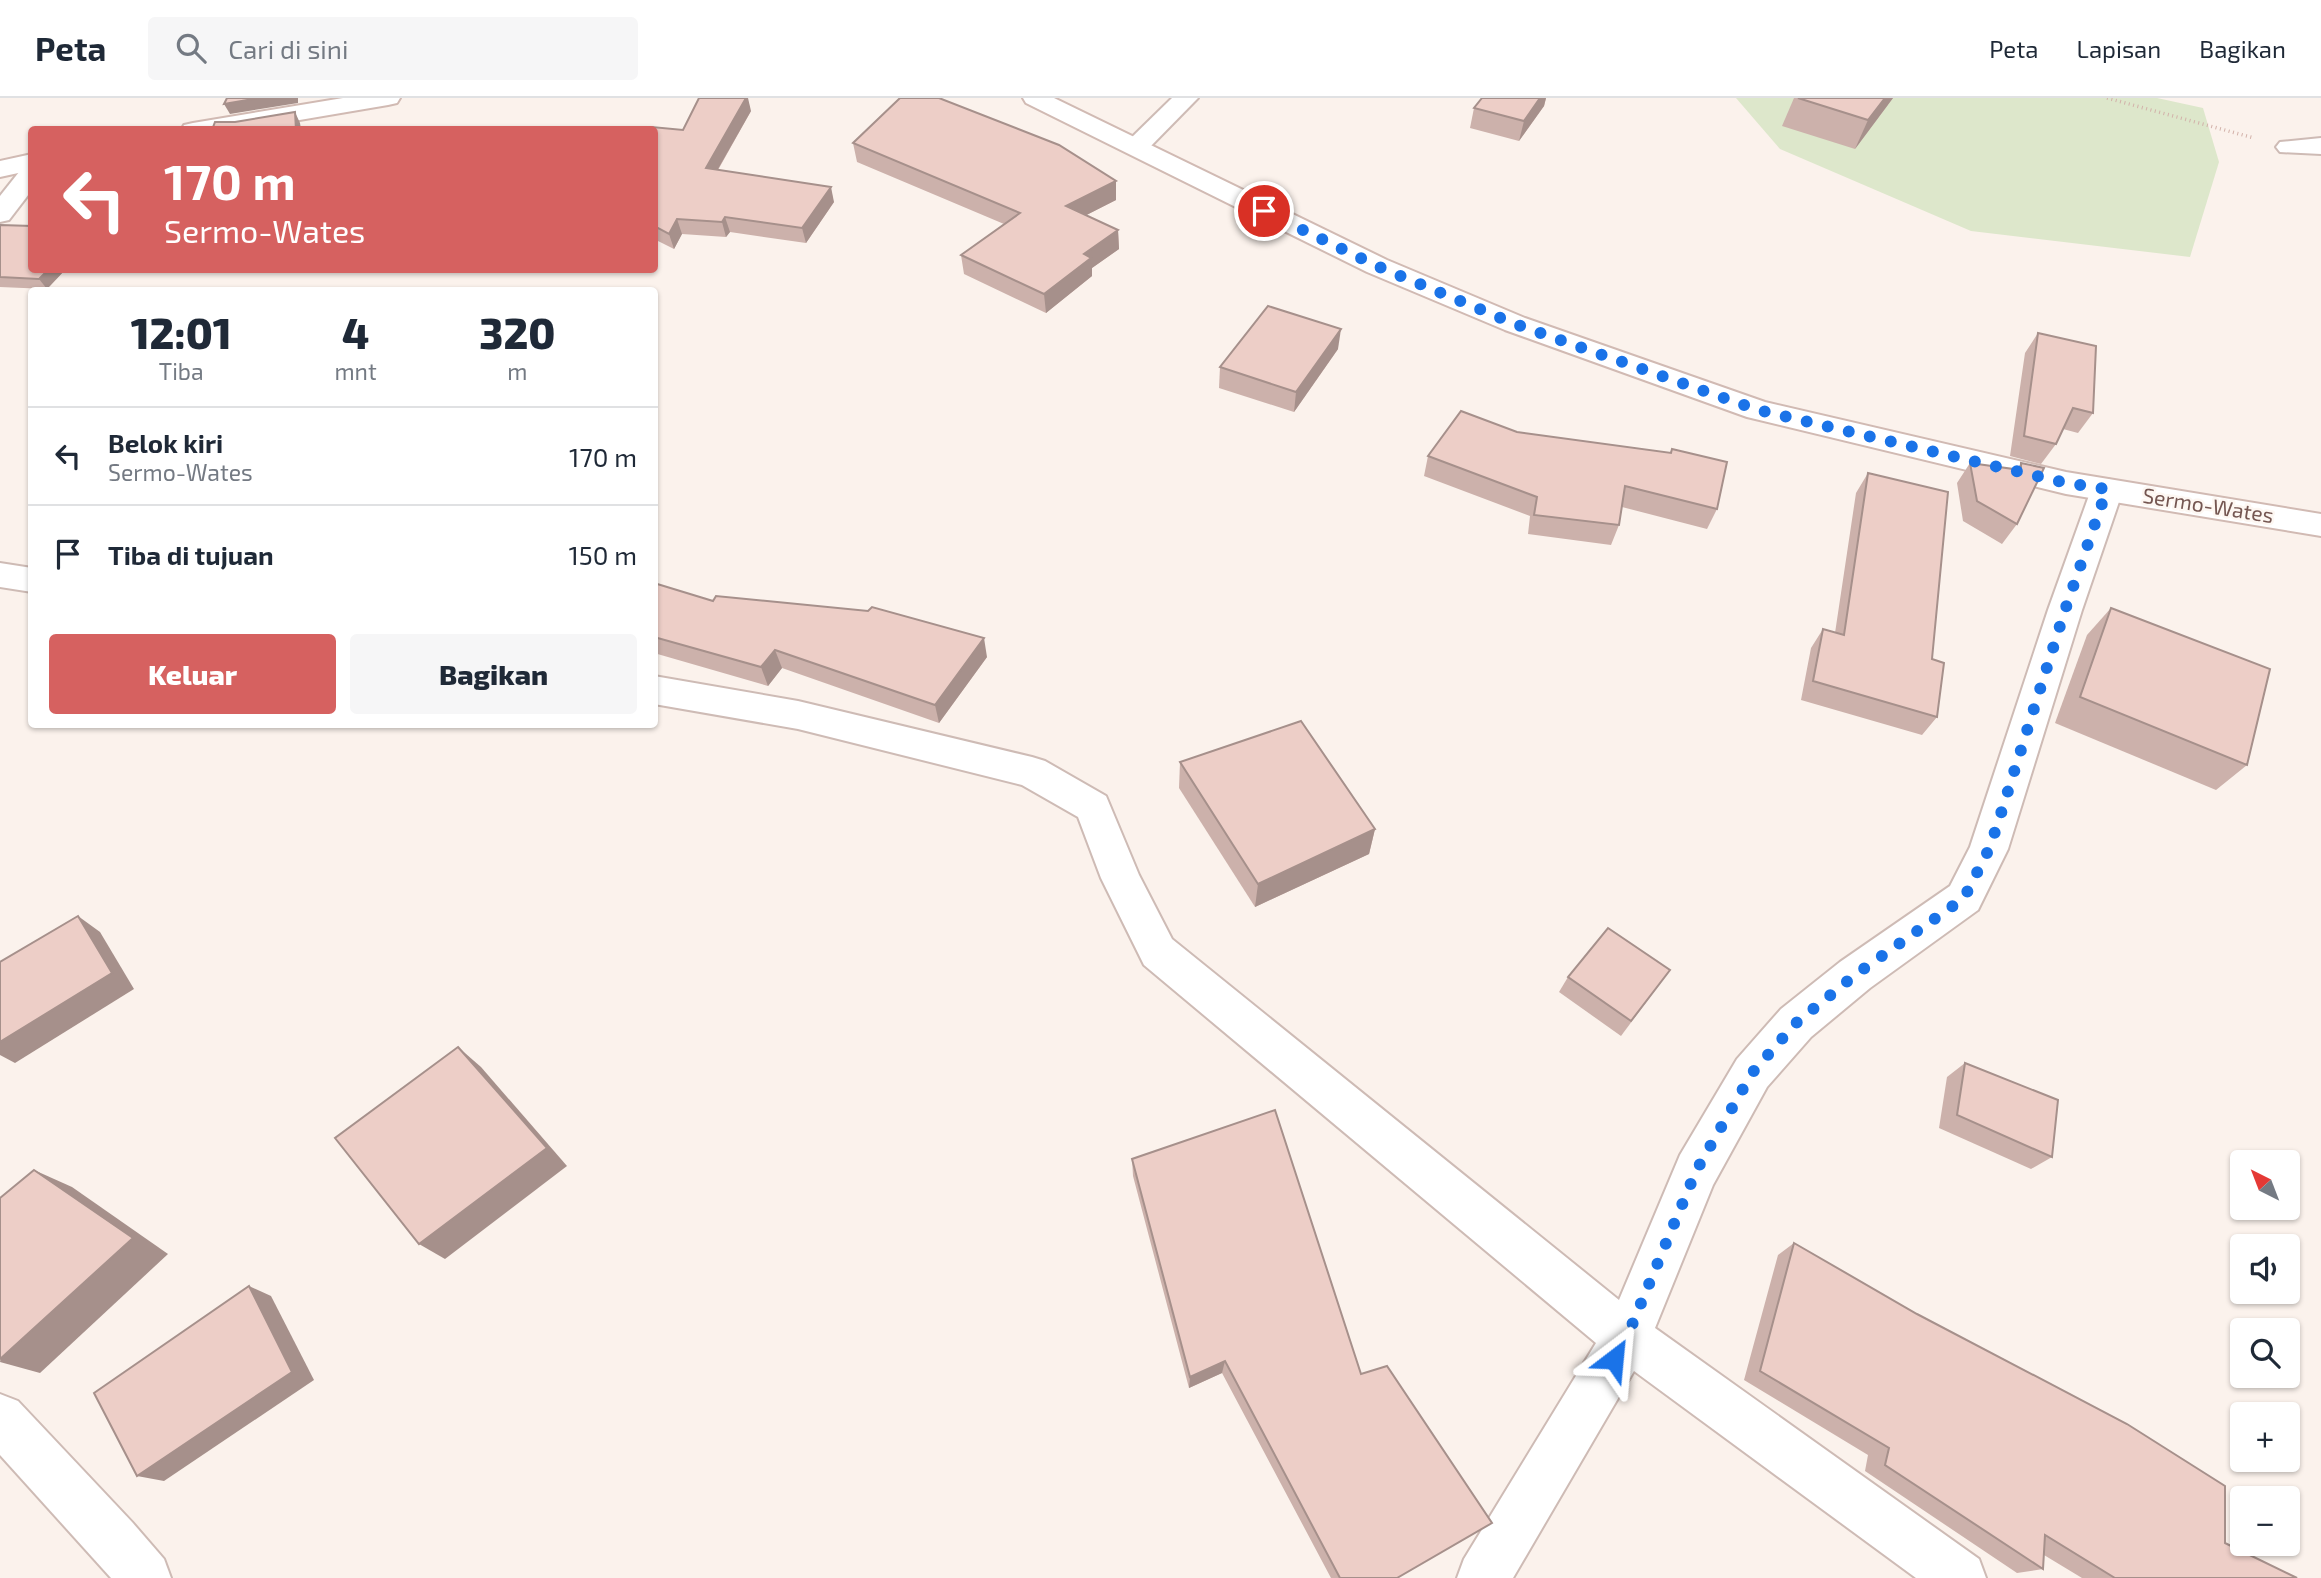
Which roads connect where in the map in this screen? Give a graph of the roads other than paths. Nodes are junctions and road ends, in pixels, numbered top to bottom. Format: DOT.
graph roads {
  1 [pos="388,98"];
  2 [pos="1035,98"];
  3 [pos="1186,98"];
  4 [pos="217,126"];
  5 [pos="2321,146"];
  6 [pos="1136,147"];
  7 [pos="2289,147"];
  8 [pos="28,163"];
  9 [pos="0,169"];
  10 [pos="28,177"];
  11 [pos="0,214"];
  12 [pos="2107,489"];
  13 [pos="2321,525"];
  14 [pos="0,575"];
  15 [pos="28,579"];
  16 [pos="658,691"];
  17 [pos="1627,1337"];
  18 [pos="0,1419"];
  19 [pos="145,1578"];
  20 [pos="1483,1578"];
  21 [pos="1960,1578"];
  1 -- 4 [label="street"];
  2 -- 6 [label="street, Sermo-Wates"];
  3 -- 6 [label="street"];
  5 -- 7 [label="street"];
  6 -- 12 [label="street, Sermo-Wates"];
  8 -- 9 [label="street"];
  10 -- 11 [label="street"];
  12 -- 13 [label="street, Sermo-Wates"];
  12 -- 17 [label="street"];
  14 -- 15 [label="street"];
  16 -- 17 [label="street"];
  17 -- 20 [label="street"];
  17 -- 21 [label="street"];
  18 -- 19 [label="street"];
}
